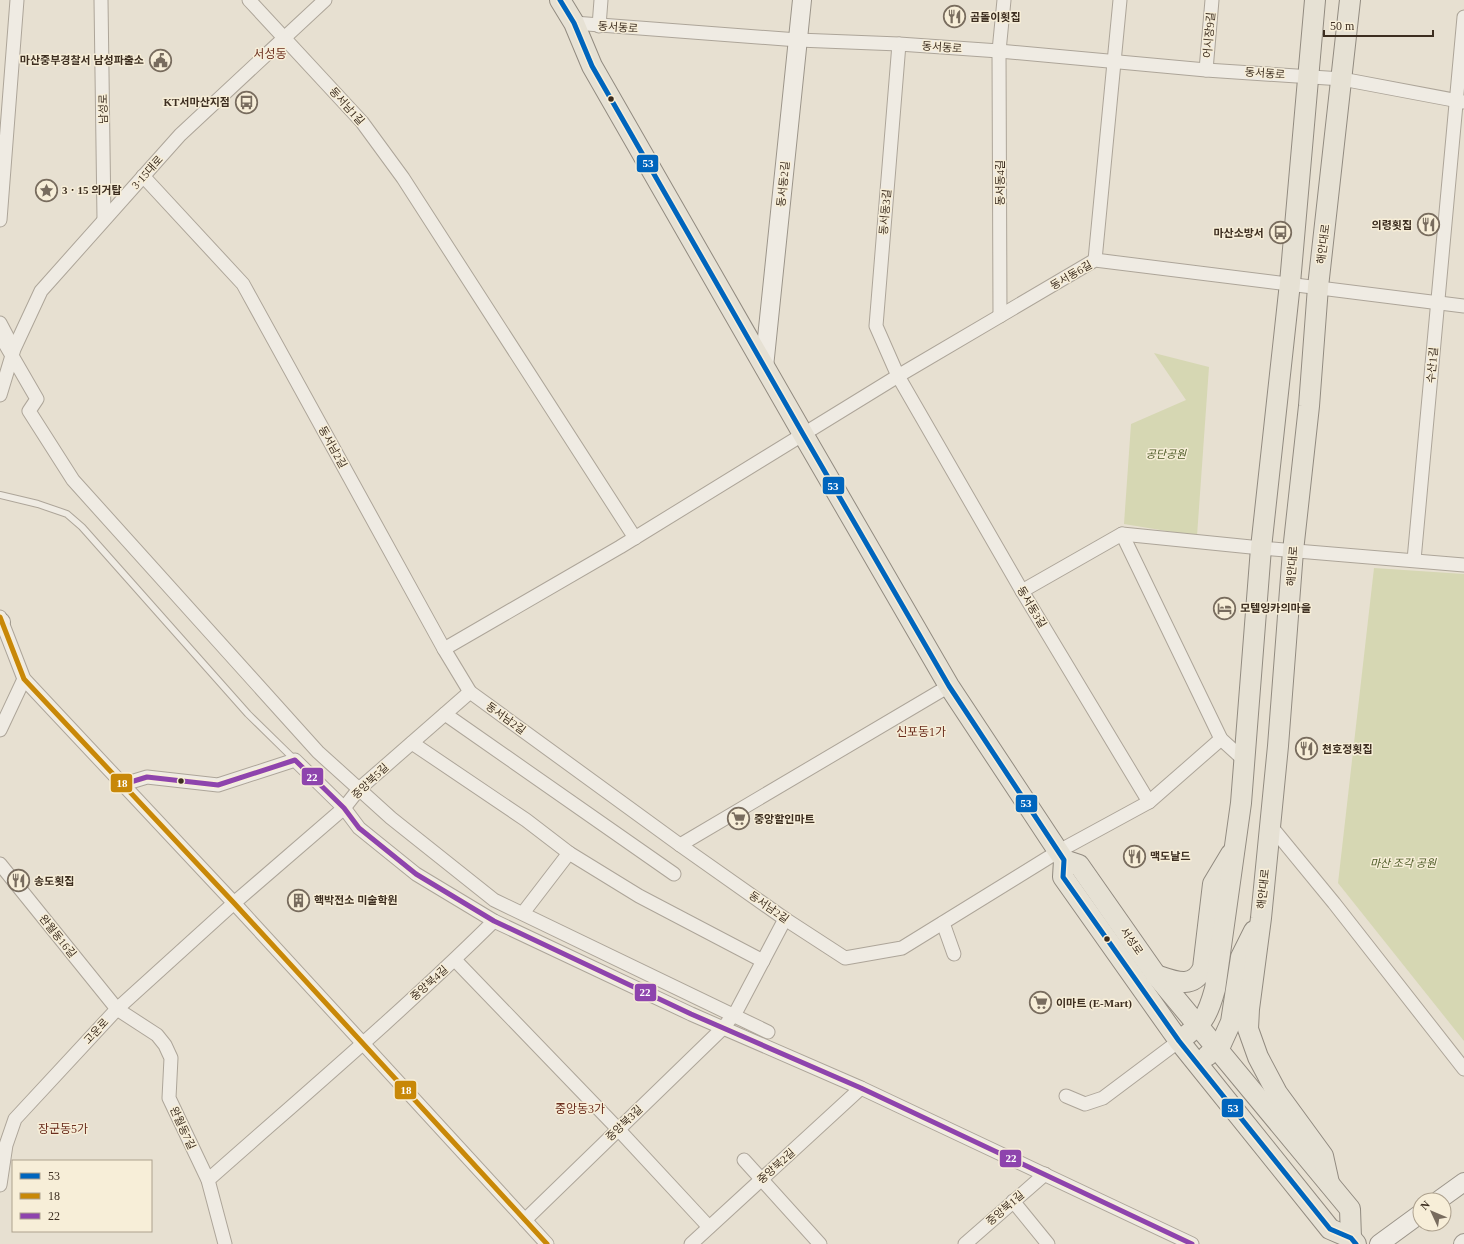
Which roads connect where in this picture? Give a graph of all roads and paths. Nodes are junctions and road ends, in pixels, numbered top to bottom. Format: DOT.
graph roads {
  1 [pos="17,0"];
  2 [pos="101,0"];
  3 [pos="249,0"];
  4 [pos="325,0"];
  5 [pos="560,0"];
  6 [pos="601,0"];
  7 [pos="802,0"];
  8 [pos="1004,0"];
  9 [pos="1120,0"];
  10 [pos="1212,0"];
  11 [pos="1314,0"];
  12 [pos="1350,0"];
  13 [pos="1464,17"];
  14 [pos="574,24"];
  15 [pos="599,26"];
  16 [pos="285,38"];
  17 [pos="798,40"];
  18 [pos="899,44"];
  19 [pos="999,51"];
  20 [pos="1114,62"];
  21 [pos="1206,70"];
  22 [pos="1309,76"];
  23 [pos="1342,78"];
  24 [pos="1460,101"];
  25 [pos="143,176"];
  26 [pos="104,219"];
  27 [pos="0,220"];
  28 [pos="1095,260"];
  29 [pos="1290,283"];
  30 [pos="1318,287"];
  31 [pos="1437,303"];
  32 [pos="1464,306"];
  33 [pos="1000,316"];
  34 [pos="0,323"];
  35 [pos="0,335"];
  36 [pos="13,353"];
  37 [pos="764,367"];
  38 [pos="898,376"];
  39 [pos="0,395"];
  40 [pos="803,434"];
  41 [pos="0,495"];
  42 [pos="1122,534"];
  43 [pos="634,538"];
  44 [pos="1262,548"];
  45 [pos="1293,551"];
  46 [pos="1414,560"];
  47 [pos="1464,565"];
  48 [pos="1022,591"];
  49 [pos="0,620"];
  50 [pos="444,649"];
  51 [pos="24,679"];
  52 [pos="949,686"];
  53 [pos="470,692"];
  54 [pos="445,714"];
  55 [pos="0,730"];
  56 [pos="1221,739"];
  57 [pos="412,743"];
  58 [pos="1243,759"];
  59 [pos="295,760"];
  60 [pos="124,784"];
  61 [pos="359,789"];
  62 [pos="1149,802"];
  63 [pos="344,808"];
  64 [pos="1270,825"];
  65 [pos="680,845"];
  66 [pos="1236,845"];
  67 [pos="569,853"];
  68 [pos="1062,855"];
  69 [pos="0,864"];
  70 [pos="674,874"];
  71 [pos="234,903"];
  72 [pos="523,913"];
  73 [pos="1261,918"];
  74 [pos="785,919"];
  75 [pos="494,921"];
  76 [pos="943,923"];
  77 [pos="954,954"];
  78 [pos="455,960"];
  79 [pos="763,961"];
  80 [pos="1156,975"];
  81 [pos="117,1009"];
  82 [pos="733,1015"];
  83 [pos="724,1027"];
  84 [pos="1199,1027"];
  85 [pos="768,1032"];
  86 [pos="1179,1041"];
  87 [pos="363,1044"];
  88 [pos="1216,1048"];
  89 [pos="1197,1063"];
  90 [pos="1464,1069"];
  91 [pos="861,1088"];
  92 [pos="1066,1096"];
  93 [pos="618,1129"];
  94 [pos="3,1145"];
  95 [pos="744,1160"];
  96 [pos="1045,1174"];
  97 [pos="208,1180"];
  98 [pos="760,1180"];
  99 [pos="1464,1182"];
  100 [pos="1329,1183"];
  101 [pos="0,1185"];
  102 [pos="1450,1192"];
  103 [pos="1013,1201"];
  104 [pos="525,1220"];
  105 [pos="1412,1220"];
  106 [pos="709,1227"];
  107 [pos="1354,1241"];
  108 [pos="225,1244"];
  109 [pos="547,1244"];
  110 [pos="690,1244"];
  111 [pos="820,1244"];
  112 [pos="965,1244"];
  113 [pos="1048,1244"];
  114 [pos="1192,1244"];
  115 [pos="1379,1244"];
  1 -- 27 [label="street"];
  2 -- 26 [label="street, 남성로"];
  3 -- 16 [label="street, 동서남1길"];
  4 -- 16 [label="street, 3·15대로"];
  5 -- 14 [label="main road"];
  6 -- 15 [label="street"];
  7 -- 17 [label="main road, 동서동2길"];
  8 -- 19 [label="street, 동서동4길"];
  9 -- 20 [label="street"];
  10 -- 21 [label="street, 어시장9길"];
  11 -- 22 [label="main road"];
  12 -- 23 [label="main road, 해안대로"];
  13 -- 24 [label="street, 수산1길"];
  14 -- 15 [label="street, 동서동로"];
  14 -- 37 [label="main road"];
  15 -- 17 [label="street, 동서동로"];
  16 -- 25 [label="street, 3·15대로"];
  16 -- 43 [label="street, 동서남1길"];
  17 -- 18 [label="street, 동서동로"];
  17 -- 37 [label="main road, 동서동2길"];
  18 -- 19 [label="street, 동서동로"];
  18 -- 38 [label="street, 동서동3길"];
  19 -- 20 [label="street, 동서동로"];
  19 -- 33 [label="street, 동서동4길"];
  20 -- 21 [label="street, 동서동로"];
  20 -- 28 [label="street"];
  21 -- 22 [label="street, 동서동로"];
  22 -- 23 [label="street, 동서동로"];
  22 -- 29 [label="main road"];
  23 -- 24 [label="street, 동서동로"];
  23 -- 30 [label="main road, 해안대로"];
  24 -- 31 [label="street, 수산1길"];
  25 -- 26 [label="street, 3·15대로"];
  25 -- 50 [label="street, 동서남2길"];
  26 -- 36 [label="street, 3·15대로"];
  28 -- 29 [label="street, 동서동6길"];
  28 -- 33 [label="street, 동서동6길"];
  29 -- 30 [label="street, 동서동6길"];
  29 -- 44 [label="main road"];
  30 -- 31 [label="street, 동서동6길"];
  30 -- 45 [label="main road, 해안대로"];
  31 -- 32 [label="street, 동서동6길"];
  31 -- 46 [label="street, 수산1길"];
  33 -- 38 [label="street, 동서동6길"];
  34 -- 36 [label="street"];
  35 -- 36 [label="street"];
  36 -- 39 [label="street, 3·15대로"];
  36 -- 61 [label="street"];
  37 -- 40 [label="main road"];
  38 -- 40 [label="street, 동서동6길"];
  38 -- 48 [label="street, 동서동3길"];
  40 -- 43 [label="street, 동서동6길"];
  40 -- 52 [label="main road"];
  41 -- 59 [label="lane"];
  42 -- 44 [label="street"];
  42 -- 48 [label="street"];
  42 -- 56 [label="street"];
  43 -- 50 [label="street, 동서동6길"];
  44 -- 45 [label="street"];
  44 -- 58 [label="main road"];
  45 -- 46 [label="street"];
  45 -- 64 [label="main road, 해안대로"];
  46 -- 47 [label="street"];
  48 -- 62 [label="street, 동서동3길"];
  49 -- 51 [label="street"];
  50 -- 53 [label="street, 동서남2길"];
  51 -- 55 [label="street"];
  51 -- 60 [label="street"];
  52 -- 65 [label="street"];
  52 -- 68 [label="main road"];
  53 -- 54 [label="street, 중앙북5길"];
  53 -- 65 [label="street, 동서남2길"];
  54 -- 57 [label="street, 중앙북5길"];
  54 -- 70 [label="street"];
  56 -- 58 [label="street"];
  56 -- 62 [label="street"];
  57 -- 61 [label="street, 중앙북5길"];
  57 -- 67 [label="street"];
  58 -- 66 [label="main road"];
  59 -- 60 [label="street"];
  59 -- 63 [label="street"];
  60 -- 71 [label="street"];
  61 -- 63 [label="street, 중앙북5길"];
  61 -- 72 [label="street"];
  62 -- 68 [label="street"];
  63 -- 71 [label="street, 중앙북5길"];
  63 -- 75 [label="street"];
  64 -- 73 [label="main road, 해안대로"];
  64 -- 90 [label="street"];
  65 -- 74 [label="street, 동서남2길"];
  66 -- 80 [label="main road"];
  66 -- 84 [label="main road"];
  67 -- 72 [label="street"];
  67 -- 79 [label="street"];
  68 -- 76 [label="street, 동서남2길"];
  68 -- 80 [label="main road, 서성로"];
  68 -- 86 [label="main road, 서성로"];
  69 -- 81 [label="street, 완월동16길"];
  71 -- 81 [label="street, 고운로"];
  71 -- 87 [label="street"];
  72 -- 82 [label="street"];
  73 -- 88 [label="main road"];
  73 -- 100 [label="main road, 해안대로"];
  74 -- 76 [label="street, 동서남2길"];
  74 -- 79 [label="street, 중앙북3길"];
  75 -- 78 [label="street, 중앙북4길"];
  75 -- 83 [label="street"];
  76 -- 77 [label="street"];
  78 -- 87 [label="street, 중앙북4길"];
  78 -- 93 [label="street"];
  79 -- 82 [label="street, 중앙북3길"];
  80 -- 84 [label="main road, 서성로"];
  81 -- 94 [label="street, 고운로"];
  81 -- 97 [label="street, 완월동7길"];
  82 -- 83 [label="street, 중앙북3길"];
  82 -- 85 [label="street"];
  83 -- 91 [label="street"];
  83 -- 93 [label="street, 중앙북3길"];
  84 -- 86 [label="main road"];
  84 -- 88 [label="main road, 해안대로"];
  86 -- 89 [label="main road, 서성로"];
  86 -- 92 [label="street"];
  87 -- 97 [label="street, 중앙북4길"];
  87 -- 104 [label="street"];
  88 -- 89 [label="main road"];
  88 -- 100 [label="main road, 해안대로"];
  89 -- 107 [label="main road, 해안대로"];
  91 -- 96 [label="street"];
  91 -- 98 [label="street, 중앙북2길"];
  93 -- 104 [label="street, 중앙북3길"];
  93 -- 106 [label="street"];
  94 -- 101 [label="street, 고운로"];
  95 -- 98 [label="street"];
  96 -- 103 [label="street, 중앙북1길"];
  96 -- 114 [label="street"];
  97 -- 108 [label="street, 완월동7길"];
  98 -- 106 [label="street, 중앙북2길"];
  98 -- 111 [label="street"];
  99 -- 102 [label="main road"];
  100 -- 107 [label="main road, 해안대로"];
  103 -- 112 [label="street, 중앙북1길"];
  103 -- 113 [label="street"];
  104 -- 109 [label="street"];
  105 -- 115 [label="main road"];
  106 -- 110 [label="street, 중앙북2길"];
}
